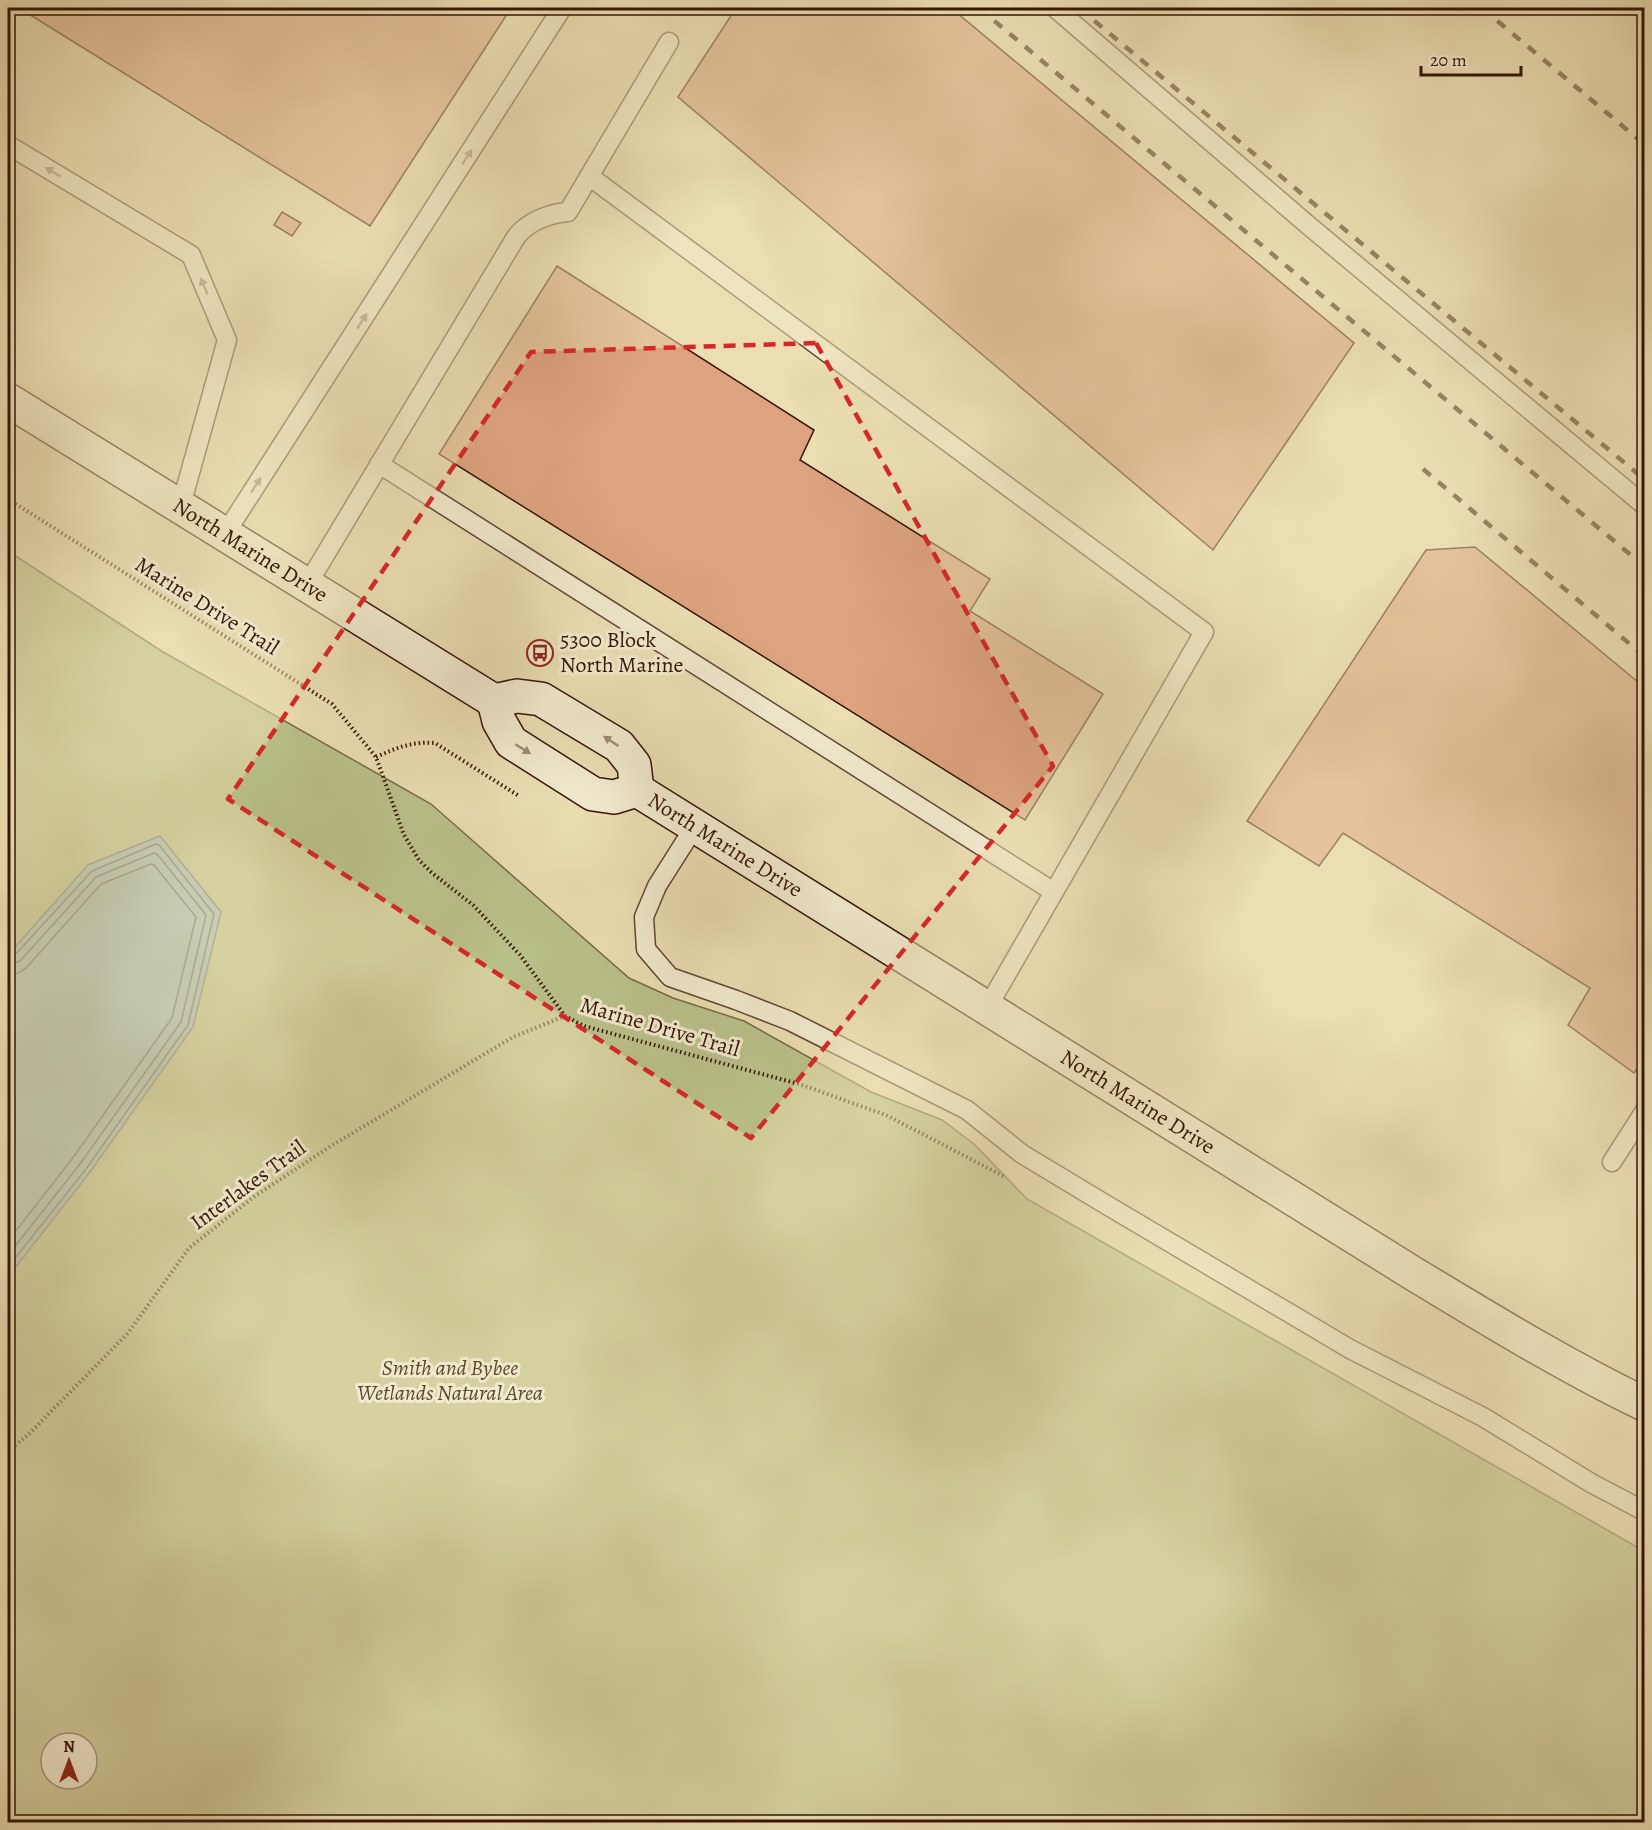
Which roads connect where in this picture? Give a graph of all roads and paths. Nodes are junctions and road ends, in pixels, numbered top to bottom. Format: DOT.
graph roads {
  1 [pos="562,8"];
  2 [pos="1055,8"];
  3 [pos="669,42"];
  4 [pos="8,145"];
  5 [pos="590,176"];
  6 [pos="8,400"];
  7 [pos="379,464"];
  8 [pos="8,499"];
  9 [pos="181,505"];
  10 [pos="1644,505"];
  11 [pos="225,534"];
  12 [pos="306,585"];
  13 [pos="494,701"];
  14 [pos="376,757"];
  15 [pos="637,790"];
  16 [pos="519,796"];
  17 [pos="695,826"];
  18 [pos="1054,892"];
  19 [pos="987,1008"];
  20 [pos="565,1016"];
  21 [pos="1644,1112"];
  22 [pos="886,1115"];
  23 [pos="1612,1162"];
  24 [pos="1644,1404"];
  25 [pos="8,1450"];
  26 [pos="1644,1511"];
  11 -- 1 [label="lane, one-way"];
  2 -- 10 [label="lane"];
  3 -- 5 [label="lane"];
  9 -- 4 [label="lane, one-way"];
  5 -- 7 [label="lane"];
  5 -- 18 [label="lane"];
  6 -- 9 [label="main road, North Marine Drive"];
  7 -- 12 [label="lane"];
  7 -- 18 [label="lane"];
  8 -- 14 [label="path, Marine Drive Trail"];
  9 -- 11 [label="main road, North Marine Drive"];
  11 -- 12 [label="main road, North Marine Drive"];
  12 -- 13 [label="main road, North Marine Drive"];
  13 -- 15 [label="main road, North Marine Drive, one-way"];
  15 -- 13 [label="main road, North Marine Drive, one-way"];
  14 -- 16 [label="path"];
  14 -- 20 [label="path, Marine Drive Trail"];
  15 -- 17 [label="main road, North Marine Drive"];
  17 -- 19 [label="main road, North Marine Drive"];
  17 -- 26 [label="lane"];
  18 -- 19 [label="lane"];
  19 -- 24 [label="main road, North Marine Drive"];
  20 -- 22 [label="path, Marine Drive Trail"];
  20 -- 25 [label="path, Interlakes Trail"];
  21 -- 23 [label="lane"];
}
